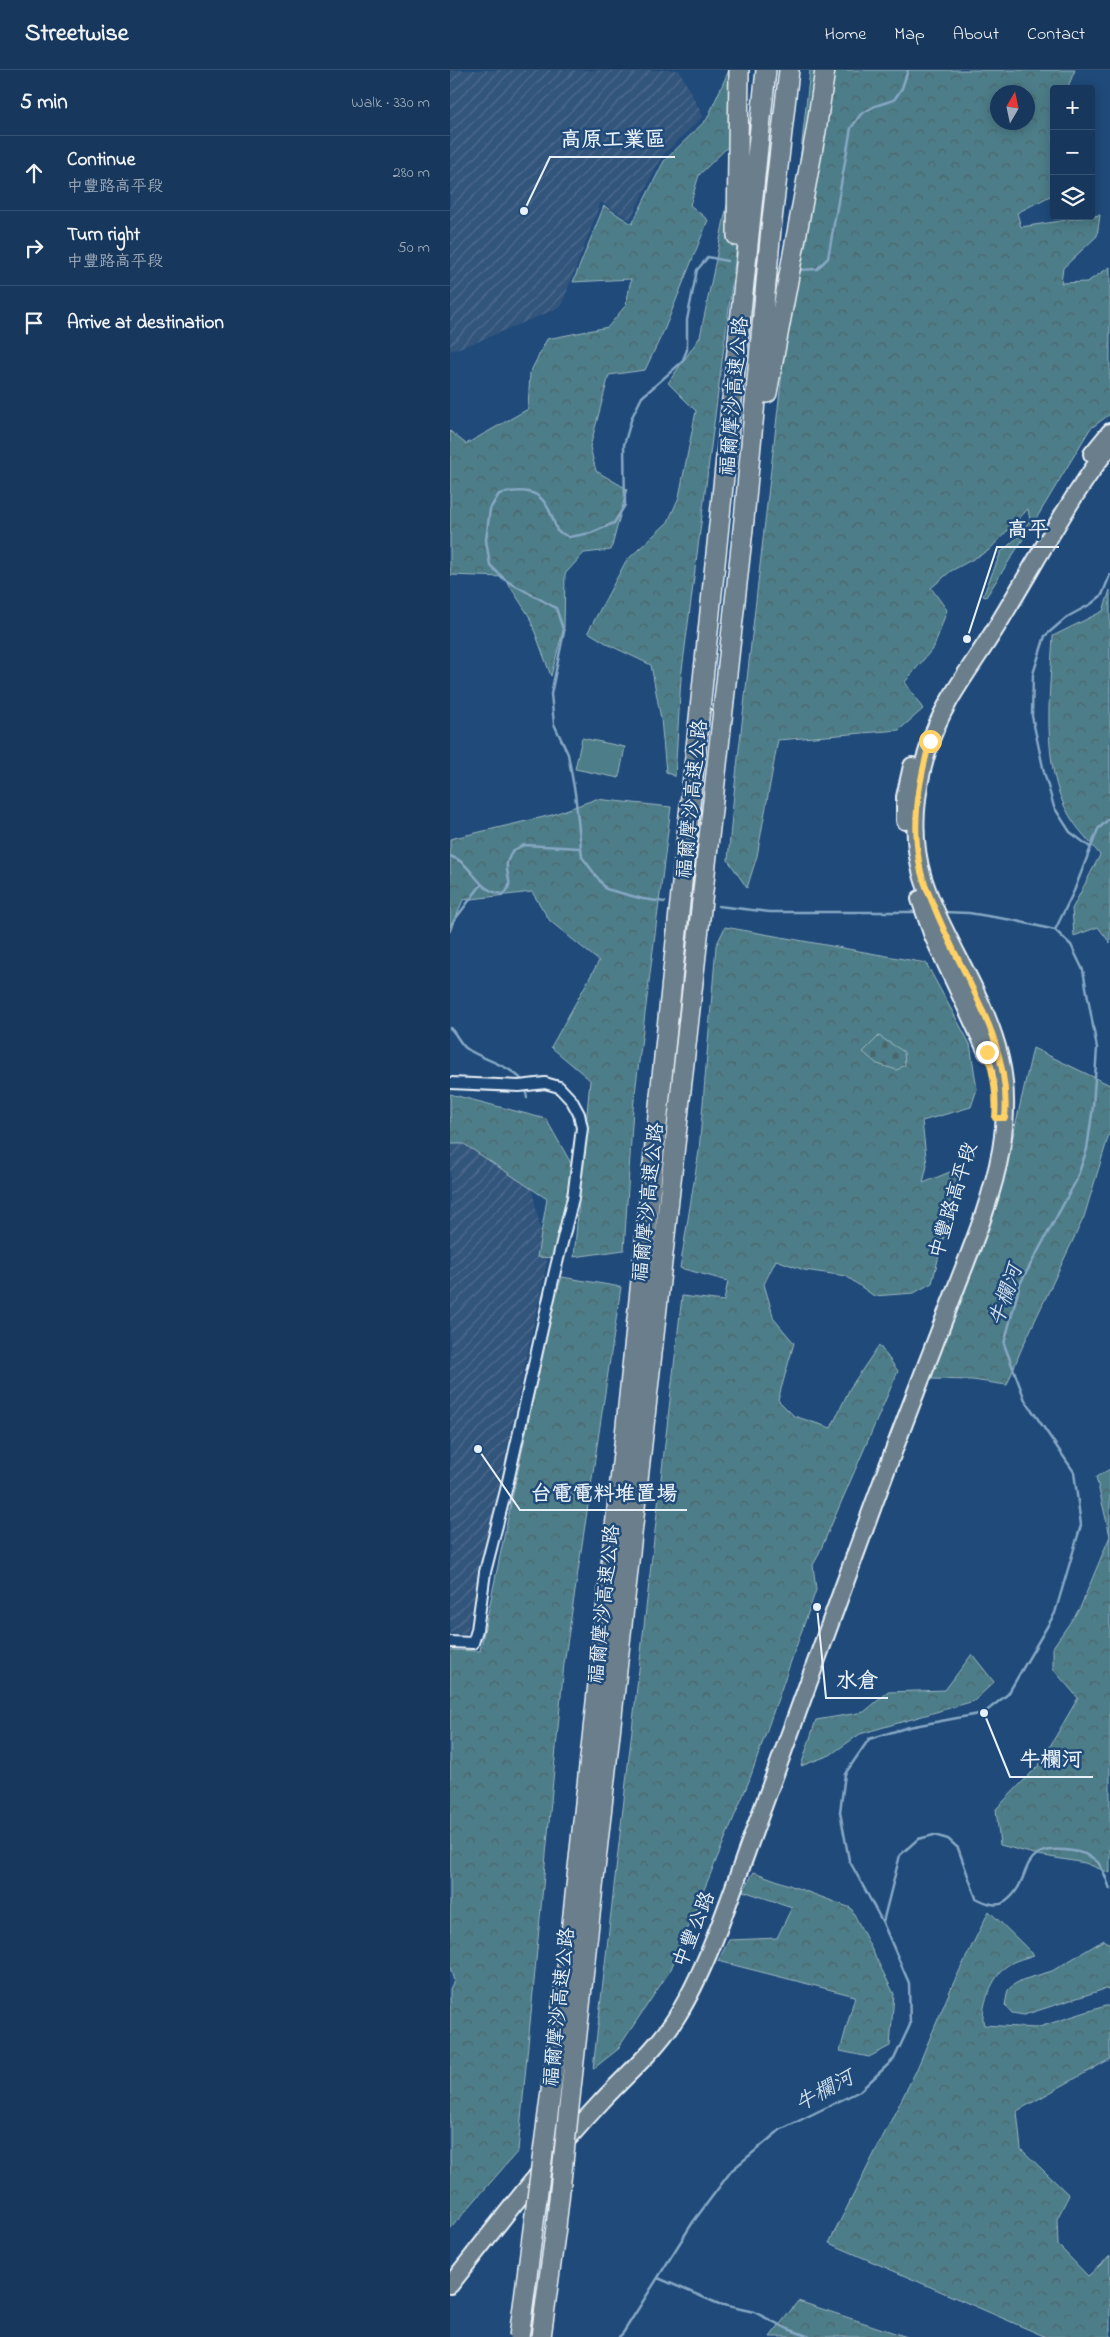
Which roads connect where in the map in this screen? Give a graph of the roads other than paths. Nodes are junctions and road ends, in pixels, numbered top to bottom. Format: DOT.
graph roads {
  1 [pos="739,70"];
  2 [pos="766,70"];
  3 [pos="789,70"];
  4 [pos="825,70"];
  5 [pos="735,354"];
  6 [pos="1110,432"];
  7 [pos="1110,447"];
  8 [pos="744,520"];
  9 [pos="917,875"];
  10 [pos="450,1083"];
  11 [pos="860,1526"];
  12 [pos="450,1642"];
  13 [pos="576,1960"];
  14 [pos="610,2085"];
  15 [pos="450,2268"];
  16 [pos="450,2285"];
  17 [pos="519,2337"];
  18 [pos="540,2337"];
  1 -- 5 [label="highway"];
  2 -- 5 [label="highway, 福爾摩沙高速公路"];
  3 -- 8 [label="highway, 福爾摩沙高速公路"];
  4 -- 8 [label="highway"];
  5 -- 13 [label="highway, 福爾摩沙高速公路"];
  6 -- 9 [label="main road, 中豐路高平段"];
  7 -- 9 [label="main road, 中豐路高平段"];
  8 -- 13 [label="highway, 福爾摩沙高速公路"];
  9 -- 11 [label="main road, 中豐路高平段"];
  10 -- 12 [label="street"];
  11 -- 14 [label="main road, 中豐公路"];
  13 -- 17 [label="highway, 福爾摩沙高速公路, bridge"];
  13 -- 18 [label="highway, 福爾摩沙高速公路, bridge"];
  14 -- 15 [label="main road, 中豐公路"];
  14 -- 16 [label="main road, 中豐公路"];
}
